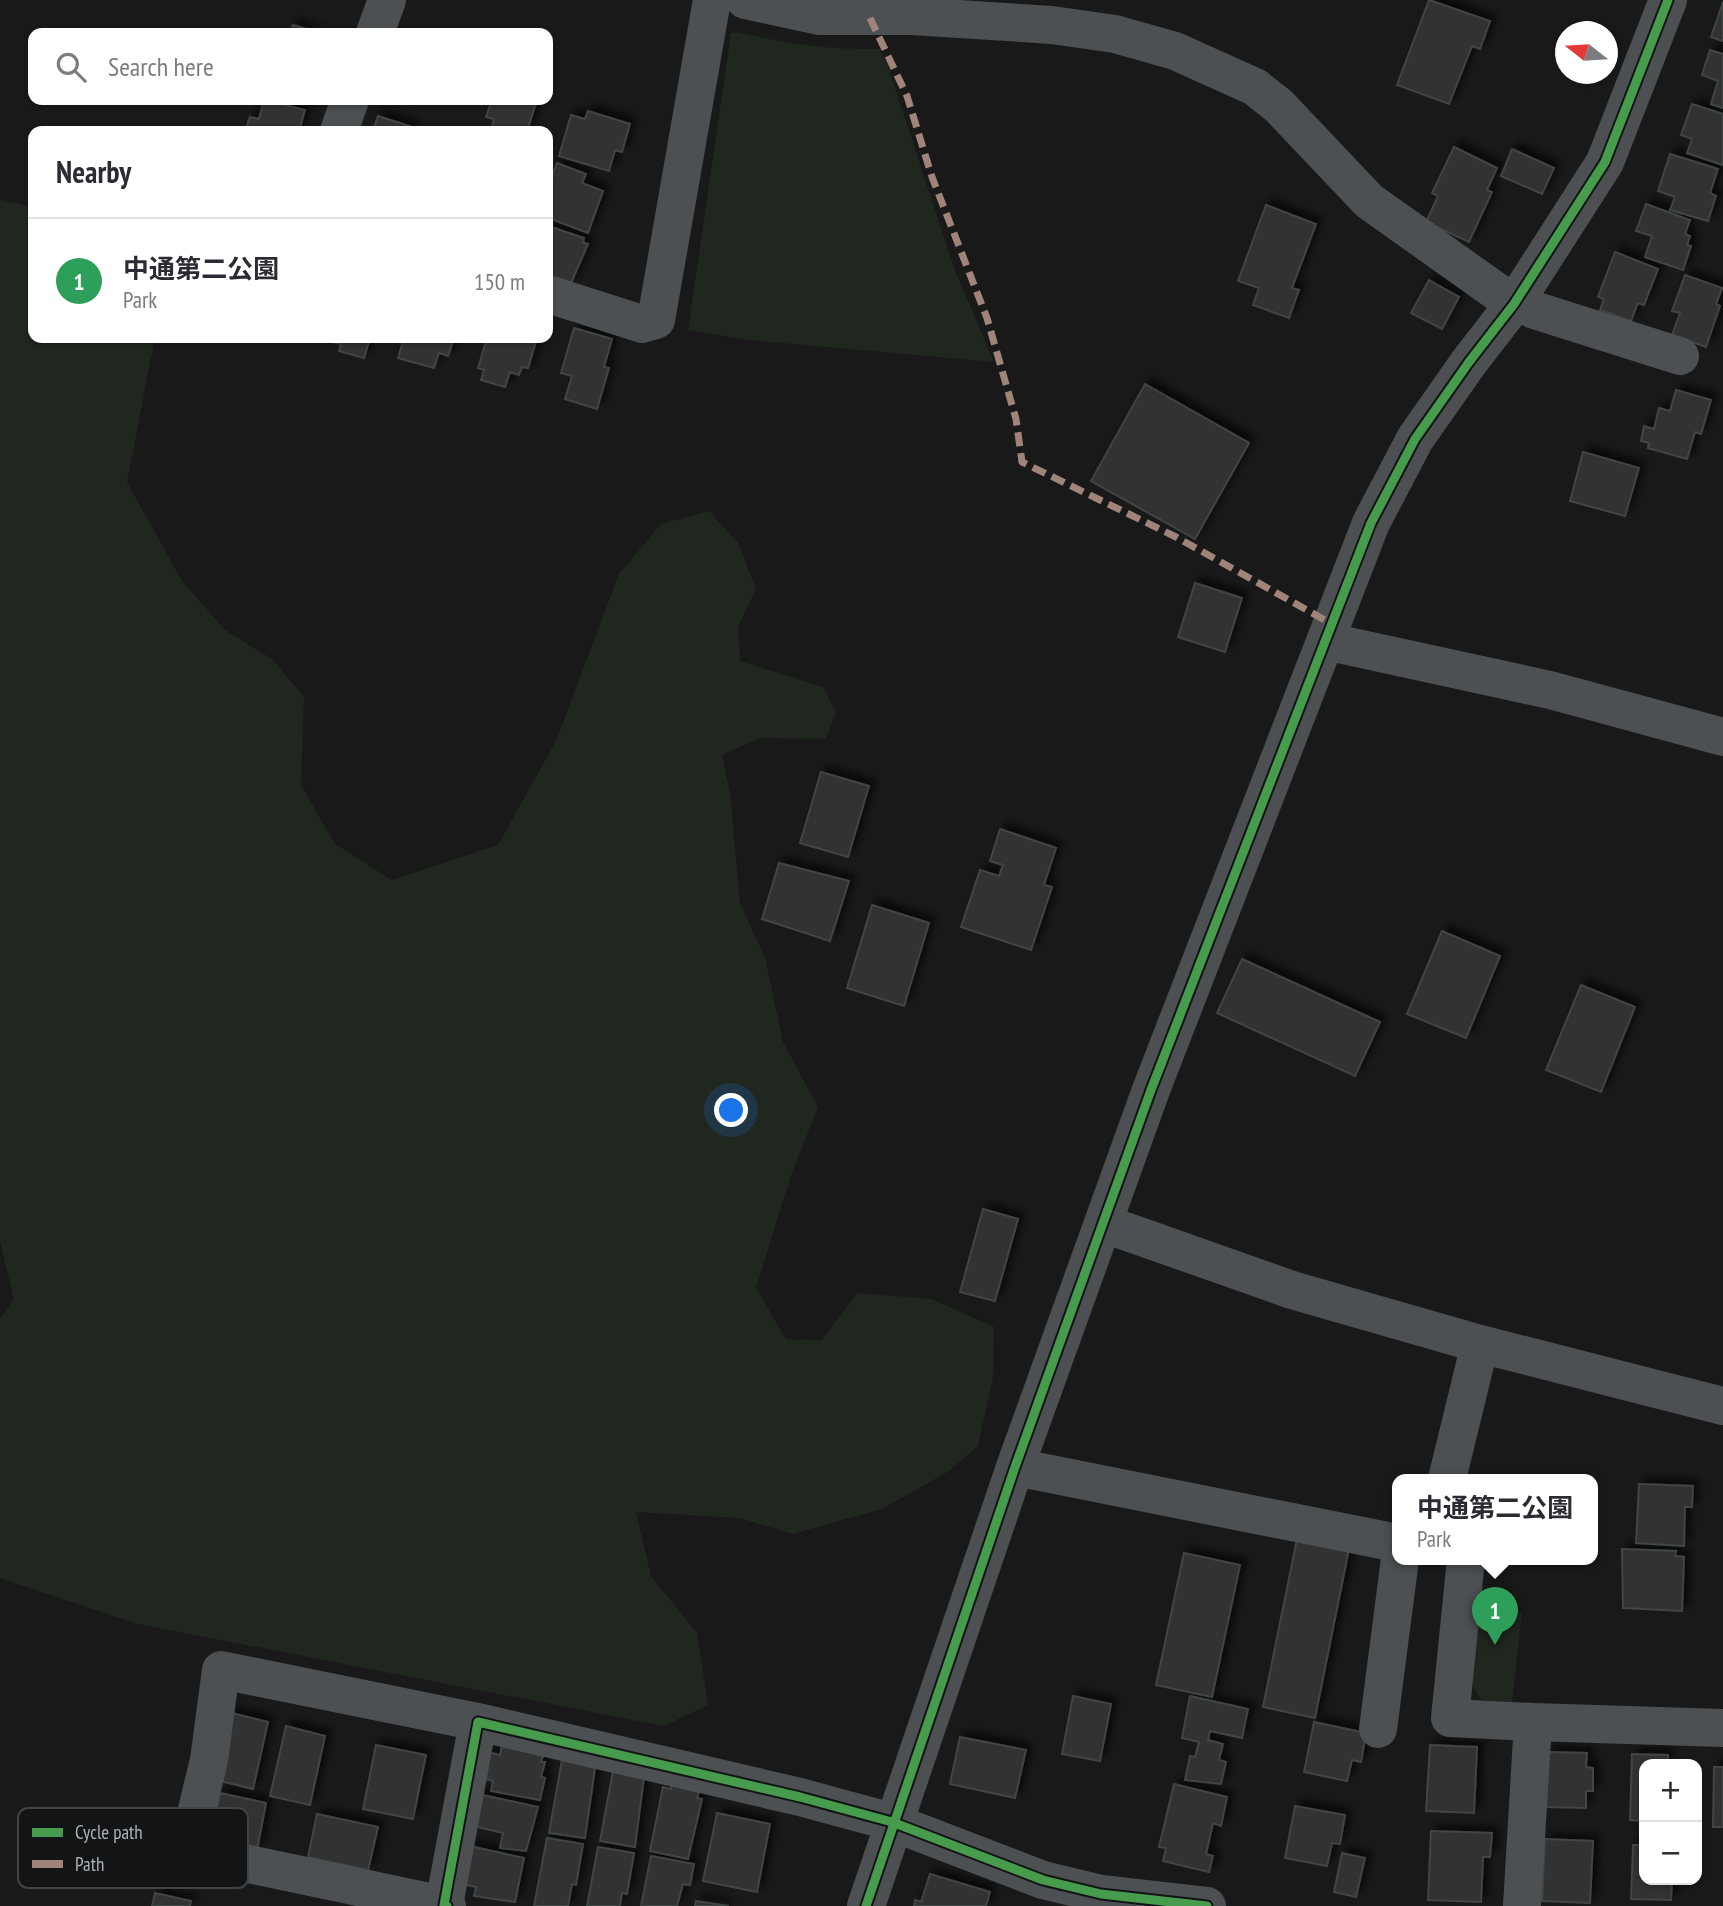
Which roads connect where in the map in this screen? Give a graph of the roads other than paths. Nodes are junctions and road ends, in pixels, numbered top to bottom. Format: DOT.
graph roads {
  1 [pos="387,0"];
  2 [pos="712,0"];
  3 [pos="745,0"];
  4 [pos="1668,0"];
  5 [pos="914,8"];
  6 [pos="377,28"];
  7 [pos="348,105"];
  8 [pos="341,126"];
  9 [pos="553,296"];
  10 [pos="1516,301"];
  11 [pos="1679,356"];
  12 [pos="1325,641"];
  13 [pos="1723,737"];
  14 [pos="1105,1224"];
  15 [pos="1480,1344"];
  16 [pos="1723,1406"];
  17 [pos="1015,1467"];
  18 [pos="1448,1474"];
  19 [pos="1392,1543"];
  20 [pos="1399,1565"];
  21 [pos="1465,1565"];
  22 [pos="478,1722"];
  23 [pos="1533,1722"];
  24 [pos="1723,1728"];
  25 [pos="1378,1729"];
  26 [pos="197,1808"];
  27 [pos="892,1822"];
  28 [pos="248,1864"];
  29 [pos="446,1906"];
  30 [pos="866,1906"];
  31 [pos="1207,1906"];
  32 [pos="1521,1906"];
  1 -- 6 [label="street"];
  2 -- 9 [label="street"];
  3 -- 5 [label="street"];
  4 -- 10 [label="street"];
  5 -- 10 [label="street"];
  7 -- 8 [label="street"];
  10 -- 11 [label="street"];
  10 -- 12 [label="street"];
  12 -- 13 [label="street"];
  12 -- 14 [label="street"];
  14 -- 15 [label="street"];
  14 -- 17 [label="street"];
  15 -- 16 [label="street"];
  15 -- 18 [label="street"];
  17 -- 19 [label="street"];
  17 -- 27 [label="street"];
  20 -- 25 [label="street"];
  21 -- 23 [label="street"];
  22 -- 26 [label="street"];
  22 -- 27 [label="street"];
  22 -- 29 [label="street"];
  23 -- 24 [label="street"];
  23 -- 32 [label="street"];
  27 -- 30 [label="street"];
  27 -- 31 [label="street"];
  28 -- 29 [label="street"];
}
